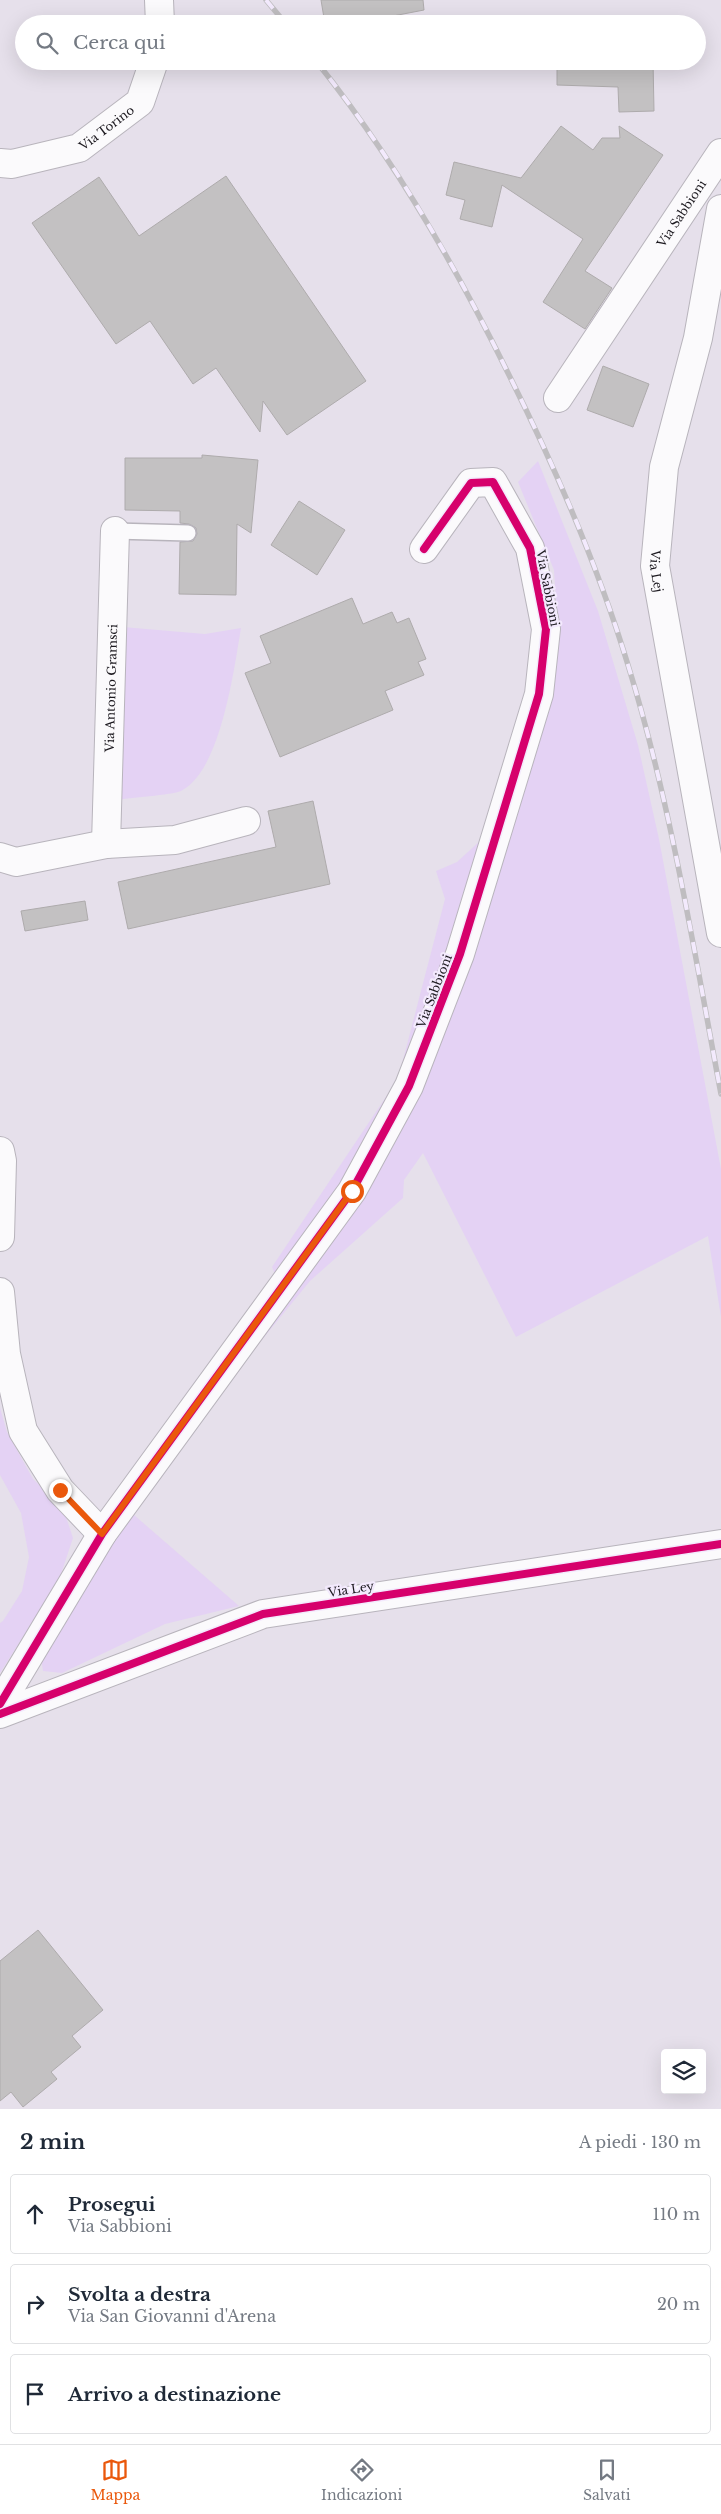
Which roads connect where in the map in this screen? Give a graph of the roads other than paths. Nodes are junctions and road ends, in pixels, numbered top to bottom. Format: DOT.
graph roads {
  1 [pos="159,0"];
  2 [pos="160,15"];
  3 [pos="151,70"];
  4 [pos="721,153"];
  5 [pos="0,163"];
  6 [pos="721,209"];
  7 [pos="558,398"];
  8 [pos="115,531"];
  9 [pos="188,533"];
  10 [pos="424,548"];
  11 [pos="246,821"];
  12 [pos="106,844"];
  13 [pos="0,857"];
  14 [pos="715,864"];
  15 [pos="721,933"];
  16 [pos="0,1152"];
  17 [pos="0,1237"];
  18 [pos="0,1292"];
  19 [pos="0,1301"];
  20 [pos="102,1534"];
  21 [pos="721,1544"];
  22 [pos="0,1704"];
  23 [pos="0,1714"];
  1 -- 2 [label="street"];
  3 -- 5 [label="street, Via Torino"];
  4 -- 7 [label="street, Via Sabbioni"];
  6 -- 14 [label="street, Via Lej"];
  8 -- 9 [label="lane"];
  8 -- 12 [label="street, Via Antonio Gramsci"];
  10 -- 20 [label="street, Via Sabbioni"];
  11 -- 12 [label="street"];
  12 -- 13 [label="street"];
  14 -- 15 [label="street, Via Lej"];
  16 -- 17 [label="street"];
  18 -- 19 [label="street"];
  19 -- 20 [label="street"];
  20 -- 22 [label="street"];
  21 -- 23 [label="street, Via Ley"];
}
